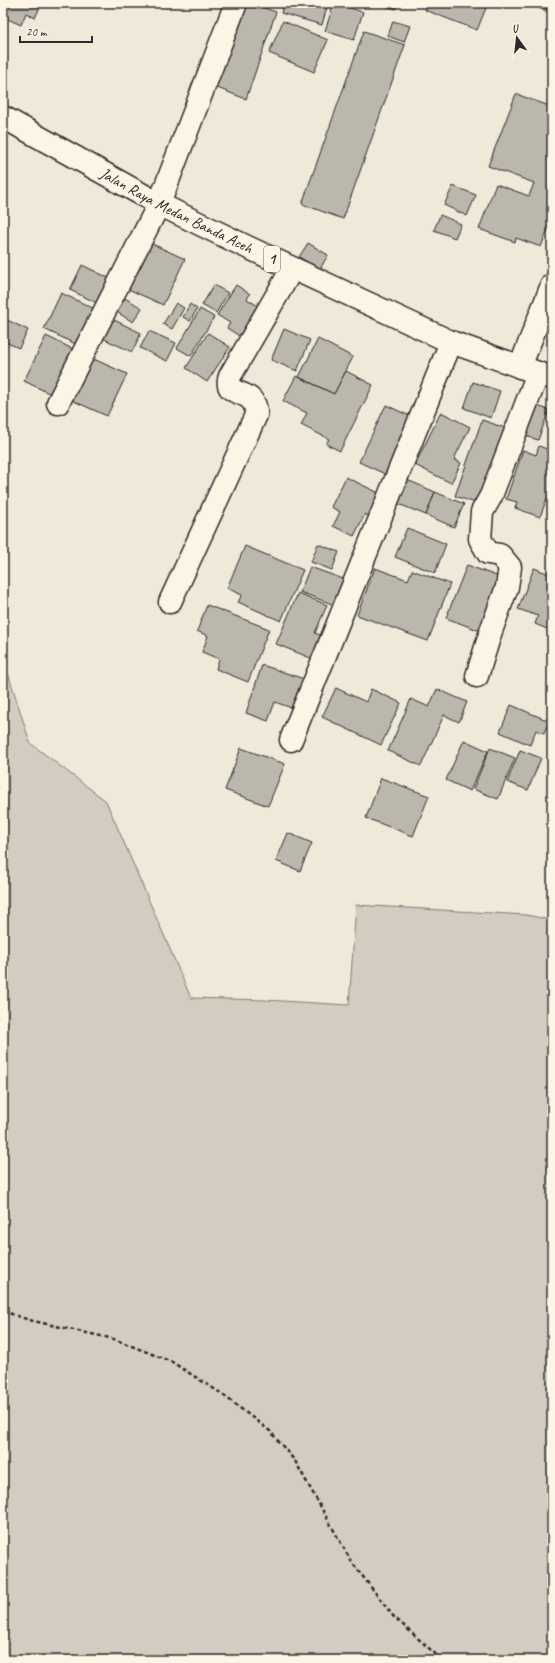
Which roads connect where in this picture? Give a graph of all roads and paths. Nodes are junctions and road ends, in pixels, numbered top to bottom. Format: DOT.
graph roads {
  1 [pos="236,3"];
  2 [pos="3,117"];
  3 [pos="158,204"];
  4 [pos="292,269"];
  5 [pos="552,286"];
  6 [pos="451,342"];
  7 [pos="537,373"];
  8 [pos="58,403"];
  9 [pos="170,602"];
  10 [pos="477,676"];
  11 [pos="291,740"];
  12 [pos="3,1311"];
  13 [pos="442,1660"];
  1 -- 3 [label="main road"];
  2 -- 3 [label="main road, Jalan Raya Medan Banda Aceh / 1"];
  3 -- 4 [label="main road, Jalan Raya Medan Banda Aceh / 1"];
  3 -- 8 [label="main road"];
  4 -- 6 [label="main road, Jalan Raya Medan Banda Aceh / 1"];
  4 -- 9 [label="main road"];
  5 -- 7 [label="main road"];
  6 -- 7 [label="main road, Jalan Raya Medan Banda Aceh / 1"];
  6 -- 11 [label="main road"];
  7 -- 10 [label="main road"];
  12 -- 13 [label="path"];
}
